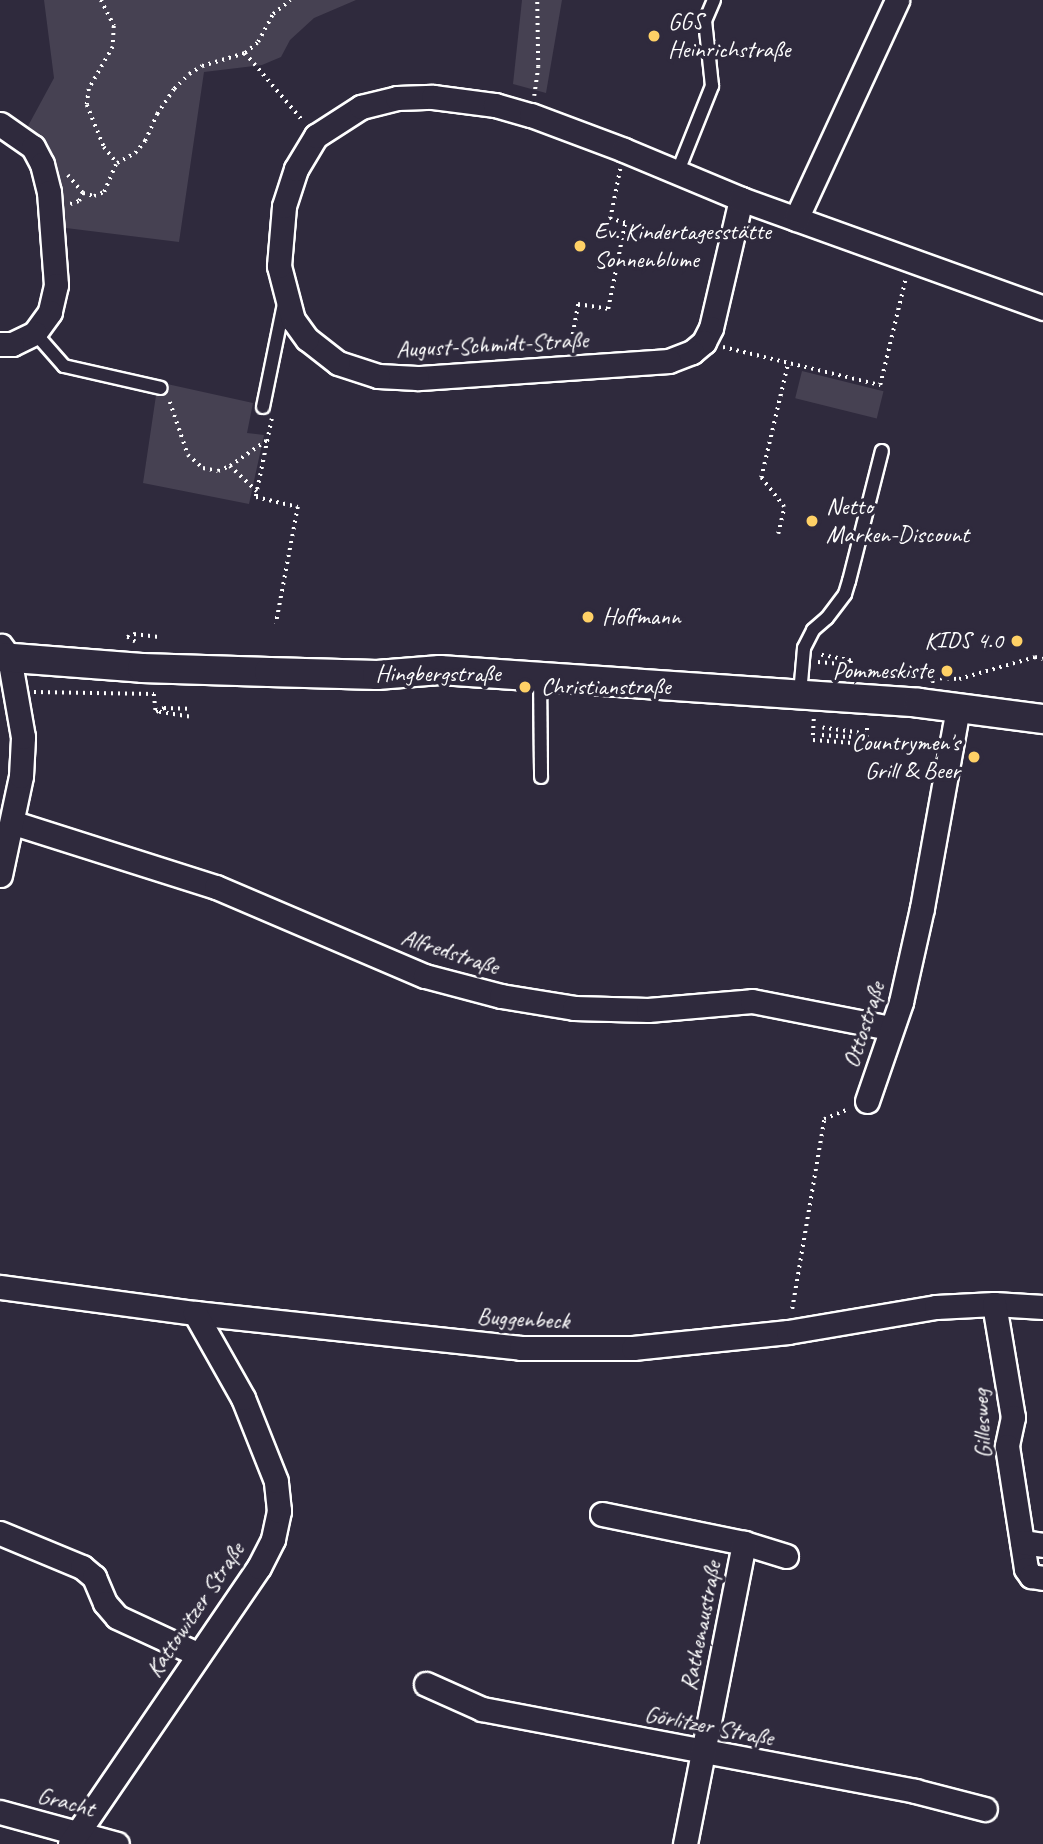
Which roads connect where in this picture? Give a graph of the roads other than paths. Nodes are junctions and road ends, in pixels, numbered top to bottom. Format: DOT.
graph roads {
  1 [pos="714,0"];
  2 [pos="897,0"];
  3 [pos="0,124"];
  4 [pos="678,171"];
  5 [pos="741,199"];
  6 [pos="796,219"];
  7 [pos="285,297"];
  8 [pos="1043,308"];
  9 [pos="35,333"];
  10 [pos="0,344"];
  11 [pos="161,388"];
  12 [pos="268,412"];
  13 [pos="882,451"];
  14 [pos="3,653"];
  15 [pos="540,676"];
  16 [pos="800,694"];
  17 [pos="958,708"];
  18 [pos="1043,719"];
  19 [pos="541,777"];
  20 [pos="14,822"];
  21 [pos="0,875"];
  22 [pos="891,1028"];
  23 [pos="867,1101"];
  24 [pos="0,1287"];
  25 [pos="994,1304"];
  26 [pos="1043,1307"];
  27 [pos="195,1313"];
  28 [pos="602,1514"];
  29 [pos="0,1534"];
  30 [pos="744,1543"];
  31 [pos="1032,1543"];
  32 [pos="786,1556"];
  33 [pos="1043,1578"];
  34 [pos="197,1654"];
  35 [pos="426,1684"];
  36 [pos="703,1752"];
  37 [pos="985,1809"];
  38 [pos="0,1812"];
  39 [pos="74,1838"];
  40 [pos="117,1844"];
  41 [pos="685,1844"];
  1 -- 4 [label="lane"];
  2 -- 6 [label="street"];
  3 -- 9 [label="street"];
  4 -- 5 [label="street, August-Schmidt-Straße"];
  4 -- 7 [label="street, August-Schmidt-Straße"];
  5 -- 6 [label="street, August-Schmidt-Straße"];
  5 -- 7 [label="street, August-Schmidt-Straße"];
  6 -- 8 [label="street, August-Schmidt-Straße"];
  7 -- 12 [label="lane"];
  9 -- 10 [label="street"];
  9 -- 11 [label="lane"];
  13 -- 16 [label="lane"];
  14 -- 15 [label="street, Hingbergstraße"];
  14 -- 20 [label="street"];
  15 -- 16 [label="street, Hingbergstraße"];
  15 -- 19 [label="lane"];
  16 -- 17 [label="street, Hingbergstraße"];
  17 -- 18 [label="street, Hingbergstraße"];
  17 -- 22 [label="street, Ottostraße"];
  20 -- 21 [label="street"];
  20 -- 22 [label="street, Alfredstraße"];
  22 -- 23 [label="street, Ottostraße"];
  24 -- 27 [label="street, Buggenbeck"];
  25 -- 26 [label="street, Buggenbeck"];
  25 -- 27 [label="street, Buggenbeck"];
  25 -- 31 [label="street, Gillesweg"];
  27 -- 34 [label="street, Kattowitzer Straße"];
  28 -- 30 [label="street, Rathenaustraße"];
  29 -- 34 [label="street"];
  30 -- 32 [label="street, Rathenaustraße"];
  30 -- 36 [label="street, Rathenaustraße"];
  31 -- 33 [label="street, Gillesweg"];
  34 -- 39 [label="street, Kattowitzer Straße"];
  35 -- 36 [label="street, Görlitzer Straße"];
  36 -- 37 [label="street, Görlitzer Straße"];
  36 -- 41 [label="street, Rathenaustraße"];
  38 -- 39 [label="street, Gracht"];
  39 -- 40 [label="street, Gracht"];
}
